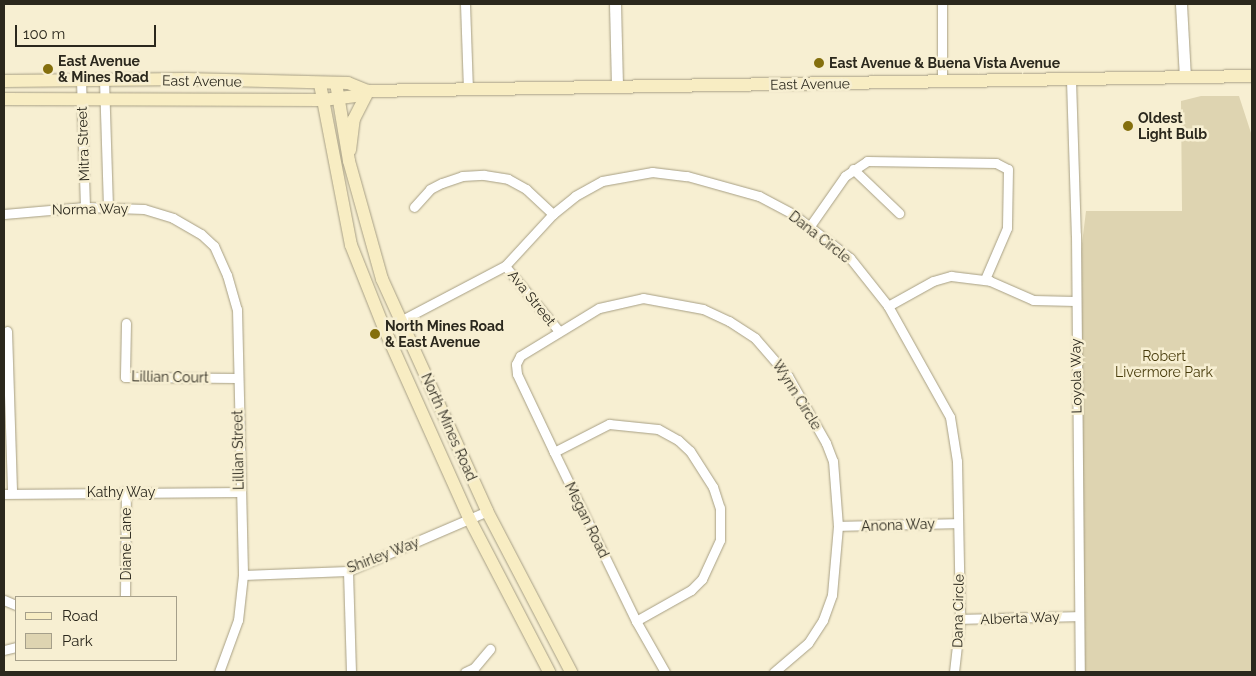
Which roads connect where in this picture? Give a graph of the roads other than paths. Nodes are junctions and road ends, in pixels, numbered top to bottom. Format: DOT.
graph roads {
  1 [pos="465,4"];
  2 [pos="615,4"];
  3 [pos="942,4"];
  4 [pos="1181,4"];
  5 [pos="1252,76"];
  6 [pos="1185,77"];
  7 [pos="81,80"];
  8 [pos="104,80"];
  9 [pos="1071,80"];
  10 [pos="4,82"];
  11 [pos="942,82"];
  12 [pos="336,83"];
  13 [pos="320,84"];
  14 [pos="617,87"];
  15 [pos="468,89"];
  16 [pos="368,90"];
  17 [pos="82,98"];
  18 [pos="105,98"];
  19 [pos="4,99"];
  20 [pos="337,99"];
  21 [pos="323,100"];
  22 [pos="349,161"];
  23 [pos="853,169"];
  24 [pos="108,206"];
  25 [pos="85,207"];
  26 [pos="414,207"];
  27 [pos="899,213"];
  28 [pos="4,214"];
  29 [pos="553,214"];
  30 [pos="810,226"];
  31 [pos="201,234"];
  32 [pos="350,240"];
  33 [pos="505,266"];
  34 [pos="985,280"];
  35 [pos="1075,301"];
  36 [pos="888,306"];
  37 [pos="402,320"];
  38 [pos="126,323"];
  39 [pos="558,330"];
  40 [pos="7,331"];
  41 [pos="516,364"];
  42 [pos="237,378"];
  43 [pos="554,452"];
  44 [pos="126,491"];
  45 [pos="239,492"];
  46 [pos="8,494"];
  47 [pos="487,511"];
  48 [pos="469,518"];
  49 [pos="958,523"];
  50 [pos="838,526"];
  51 [pos="348,571"];
  52 [pos="243,575"];
  53 [pos="125,596"];
  54 [pos="4,600"];
  55 [pos="15,604"];
  56 [pos="1080,616"];
  57 [pos="960,620"];
  58 [pos="636,621"];
  59 [pos="490,649"];
  60 [pos="219,672"];
  61 [pos="351,672"];
  62 [pos="465,672"];
  63 [pos="549,672"];
  64 [pos="571,672"];
  65 [pos="665,672"];
  66 [pos="774,672"];
  67 [pos="954,672"];
  68 [pos="1080,672"];
  1 -- 15 [label="street"];
  2 -- 14 [label="street"];
  3 -- 11 [label="street"];
  4 -- 6 [label="street"];
  5 -- 6 [label="main road, East Avenue"];
  6 -- 9 [label="main road, East Avenue"];
  7 -- 8 [label="main road, East Avenue"];
  7 -- 10 [label="main road, East Avenue"];
  7 -- 17 [label="street, Mitra Street"];
  8 -- 13 [label="main road, East Avenue"];
  8 -- 18 [label="street, Mitra Street"];
  9 -- 11 [label="main road, East Avenue"];
  9 -- 35 [label="street, Loyola Way"];
  11 -- 14 [label="main road, East Avenue"];
  12 -- 13 [label="main road, East Avenue"];
  12 -- 16 [label="main road, East Avenue"];
  12 -- 20 [label="main road, North Mines Road"];
  13 -- 21 [label="main road, North Mines Road"];
  14 -- 15 [label="main road, East Avenue"];
  15 -- 16 [label="main road, East Avenue"];
  16 -- 20 [label="main road, East Avenue"];
  16 -- 22 [label="main road"];
  17 -- 18 [label="main road, East Avenue"];
  17 -- 19 [label="main road, East Avenue"];
  17 -- 25 [label="street, Mitra Street"];
  18 -- 21 [label="main road, East Avenue"];
  18 -- 24 [label="street, Mitra Street"];
  20 -- 21 [label="main road, East Avenue"];
  20 -- 22 [label="main road, North Mines Road"];
  21 -- 32 [label="main road, North Mines Road"];
  22 -- 37 [label="main road, North Mines Road"];
  23 -- 27 [label="street"];
  23 -- 30 [label="street"];
  23 -- 34 [label="street"];
  24 -- 25 [label="street, Norma Way"];
  24 -- 31 [label="street, Norma Way"];
  25 -- 28 [label="street, Norma Way"];
  26 -- 29 [label="street"];
  29 -- 30 [label="street, Dana Circle"];
  29 -- 33 [label="street, Dana Circle"];
  30 -- 36 [label="street, Dana Circle"];
  31 -- 42 [label="street, Lillian Street"];
  32 -- 37 [label="main road"];
  32 -- 48 [label="main road, North Mines Road"];
  33 -- 37 [label="street, Dana Circle"];
  33 -- 39 [label="street, Ava Street"];
  34 -- 35 [label="street"];
  34 -- 36 [label="street"];
  35 -- 56 [label="street, Loyola Way"];
  36 -- 49 [label="street, Dana Circle"];
  37 -- 47 [label="main road, North Mines Road"];
  38 -- 42 [label="street, Lillian Court"];
  39 -- 41 [label="street, Wynn Circle"];
  39 -- 50 [label="street, Wynn Circle"];
  40 -- 46 [label="street"];
  41 -- 43 [label="street, Megan Road"];
  42 -- 45 [label="street, Lillian Street"];
  43 -- 58 [label="street, Megan Road"];
  43 -- 58 [label="street"];
  44 -- 45 [label="street, Kathy Way"];
  44 -- 46 [label="street, Kathy Way"];
  44 -- 53 [label="street, Diane Lane"];
  45 -- 52 [label="street, Lillian Street"];
  47 -- 48 [label="street, Shirley Way"];
  47 -- 64 [label="main road, North Mines Road"];
  48 -- 51 [label="street, Shirley Way"];
  48 -- 63 [label="main road, North Mines Road"];
  49 -- 50 [label="street, Anona Way"];
  49 -- 57 [label="street, Dana Circle"];
  50 -- 66 [label="street, Wynn Circle"];
  51 -- 52 [label="street, Shirley Way"];
  51 -- 61 [label="street"];
  52 -- 60 [label="street, Lillian Street"];
  54 -- 55 [label="street"];
  56 -- 57 [label="street, Alberta Way"];
  56 -- 68 [label="street, Loyola Way"];
  57 -- 67 [label="street, Dana Circle"];
  58 -- 65 [label="street, Megan Road"];
  59 -- 62 [label="street"];
}
